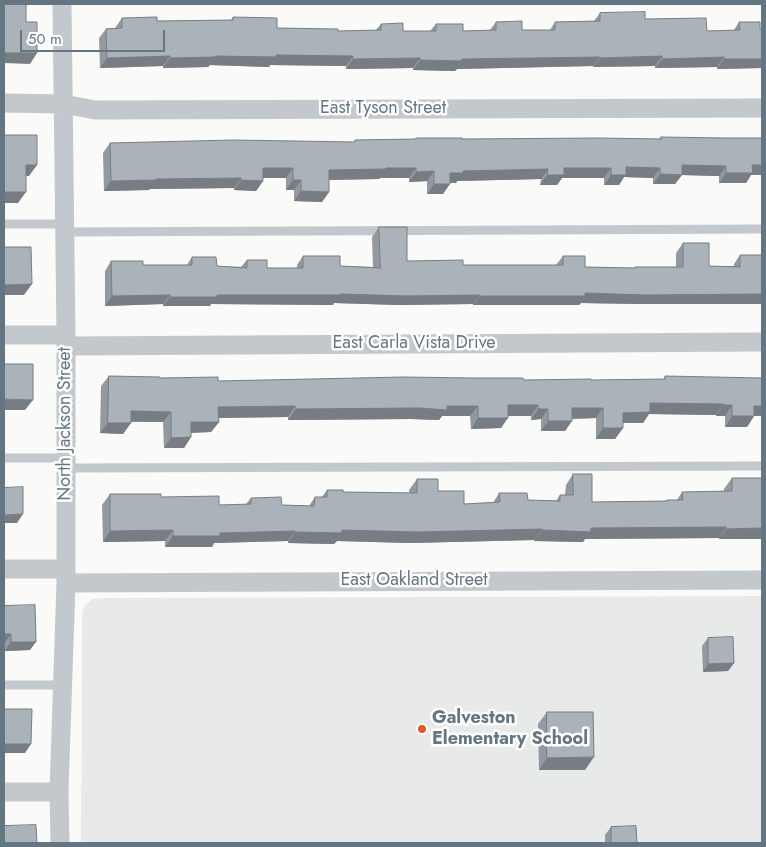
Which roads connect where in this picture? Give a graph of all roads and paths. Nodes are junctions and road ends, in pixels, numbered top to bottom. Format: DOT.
graph roads {
  1 [pos="62,4"];
  2 [pos="4,103"];
  3 [pos="64,104"];
  4 [pos="762,108"];
  5 [pos="4,224"];
  6 [pos="65,228"];
  7 [pos="762,229"];
  8 [pos="4,335"];
  9 [pos="66,340"];
  10 [pos="762,342"];
  11 [pos="4,458"];
  12 [pos="66,463"];
  13 [pos="762,466"];
  14 [pos="4,569"];
  15 [pos="66,576"];
  16 [pos="762,580"];
  17 [pos="4,685"];
  18 [pos="63,685"];
  19 [pos="4,792"];
  20 [pos="59,792"];
  21 [pos="60,843"];
  1 -- 3 [label="street, North Jackson Street"];
  2 -- 3 [label="street, East Tyson Street"];
  3 -- 4 [label="street, East Tyson Street"];
  3 -- 6 [label="street, North Jackson Street"];
  5 -- 6 [label="lane"];
  6 -- 7 [label="lane"];
  6 -- 9 [label="street, North Jackson Street"];
  8 -- 9 [label="street, East Carla Vista Drive"];
  9 -- 10 [label="street, East Carla Vista Drive"];
  9 -- 12 [label="street, North Jackson Street"];
  11 -- 12 [label="lane"];
  12 -- 13 [label="lane"];
  12 -- 15 [label="street, North Jackson Street"];
  14 -- 15 [label="street, East Oakland Street"];
  15 -- 16 [label="street, East Oakland Street"];
  15 -- 18 [label="street, North Jackson Street"];
  17 -- 18 [label="lane"];
  18 -- 20 [label="street, North Jackson Street"];
  19 -- 20 [label="street"];
  20 -- 21 [label="street, North Jackson Street"];
}
